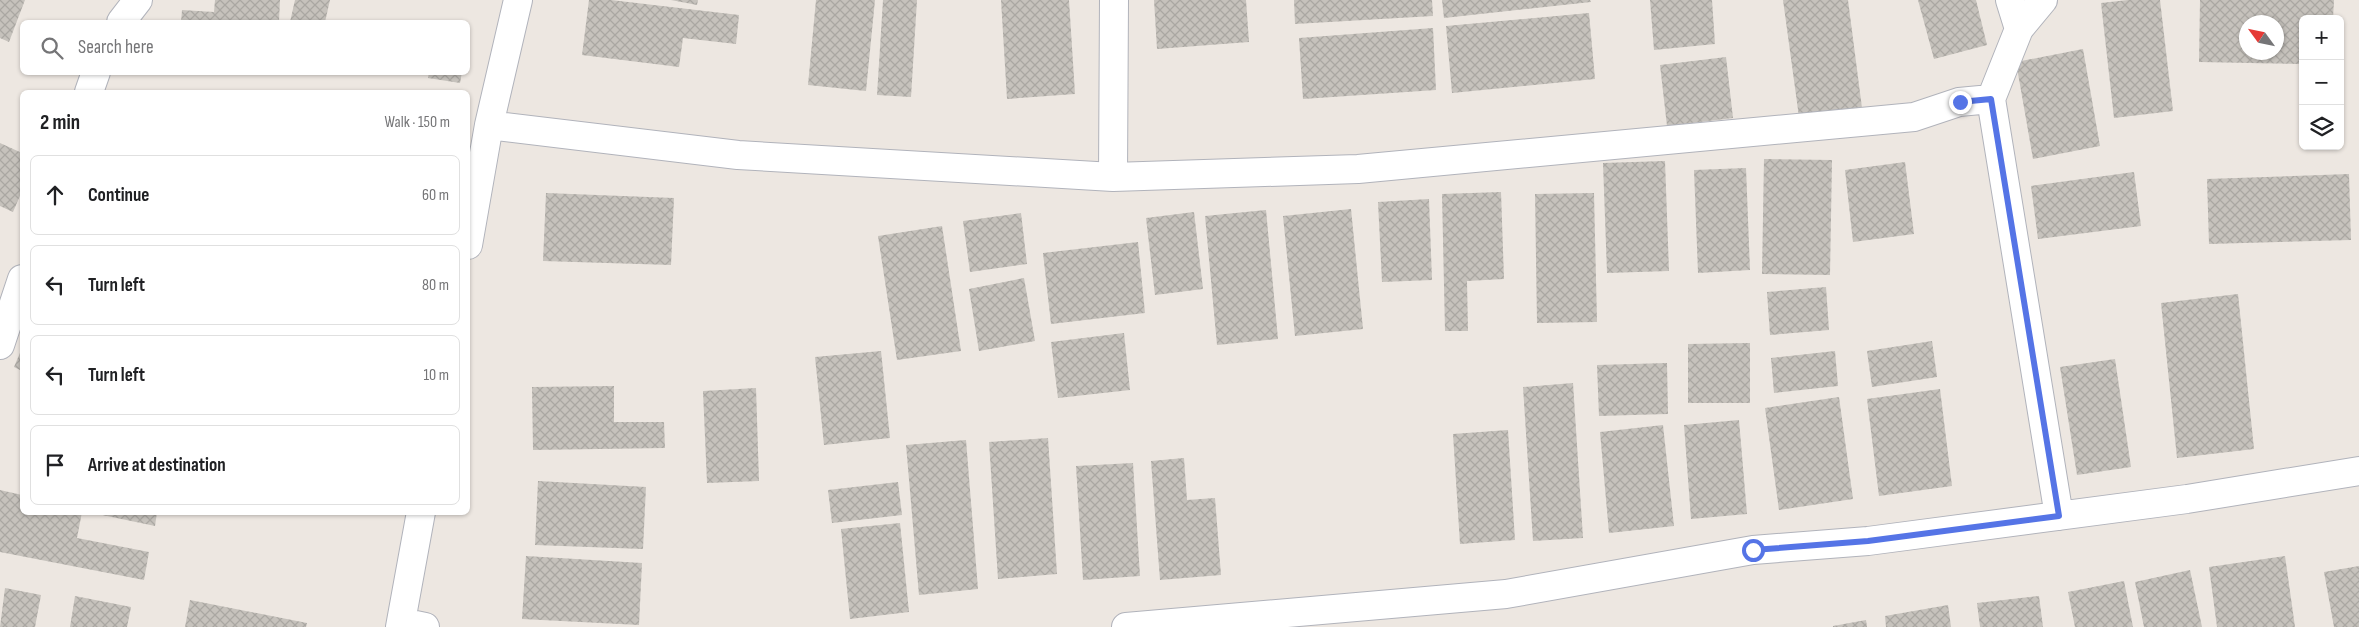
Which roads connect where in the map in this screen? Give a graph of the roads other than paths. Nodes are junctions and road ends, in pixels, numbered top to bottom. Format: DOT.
graph roads {
  1 [pos="138,0"];
  2 [pos="518,0"];
  3 [pos="1114,0"];
  4 [pos="2010,0"];
  5 [pos="2042,0"];
  6 [pos="123,20"];
  7 [pos="2019,29"];
  8 [pos="95,75"];
  9 [pos="89,90"];
  10 [pos="1991,99"];
  11 [pos="489,125"];
  12 [pos="1113,177"];
  13 [pos="470,234"];
  14 [pos="20,285"];
  15 [pos="0,345"];
  16 [pos="2359,471"];
  17 [pos="421,515"];
  18 [pos="2059,516"];
  19 [pos="409,625"];
  20 [pos="1126,627"];
  1 -- 6 [label="street"];
  2 -- 11 [label="street"];
  3 -- 12 [label="street"];
  4 -- 7 [label="street"];
  5 -- 7 [label="street"];
  7 -- 10 [label="street"];
  8 -- 9 [label="street"];
  10 -- 12 [label="street"];
  10 -- 18 [label="street"];
  11 -- 12 [label="street"];
  11 -- 13 [label="street"];
  14 -- 15 [label="street"];
  16 -- 18 [label="street"];
  17 -- 19 [label="street"];
  18 -- 20 [label="street"];
}
